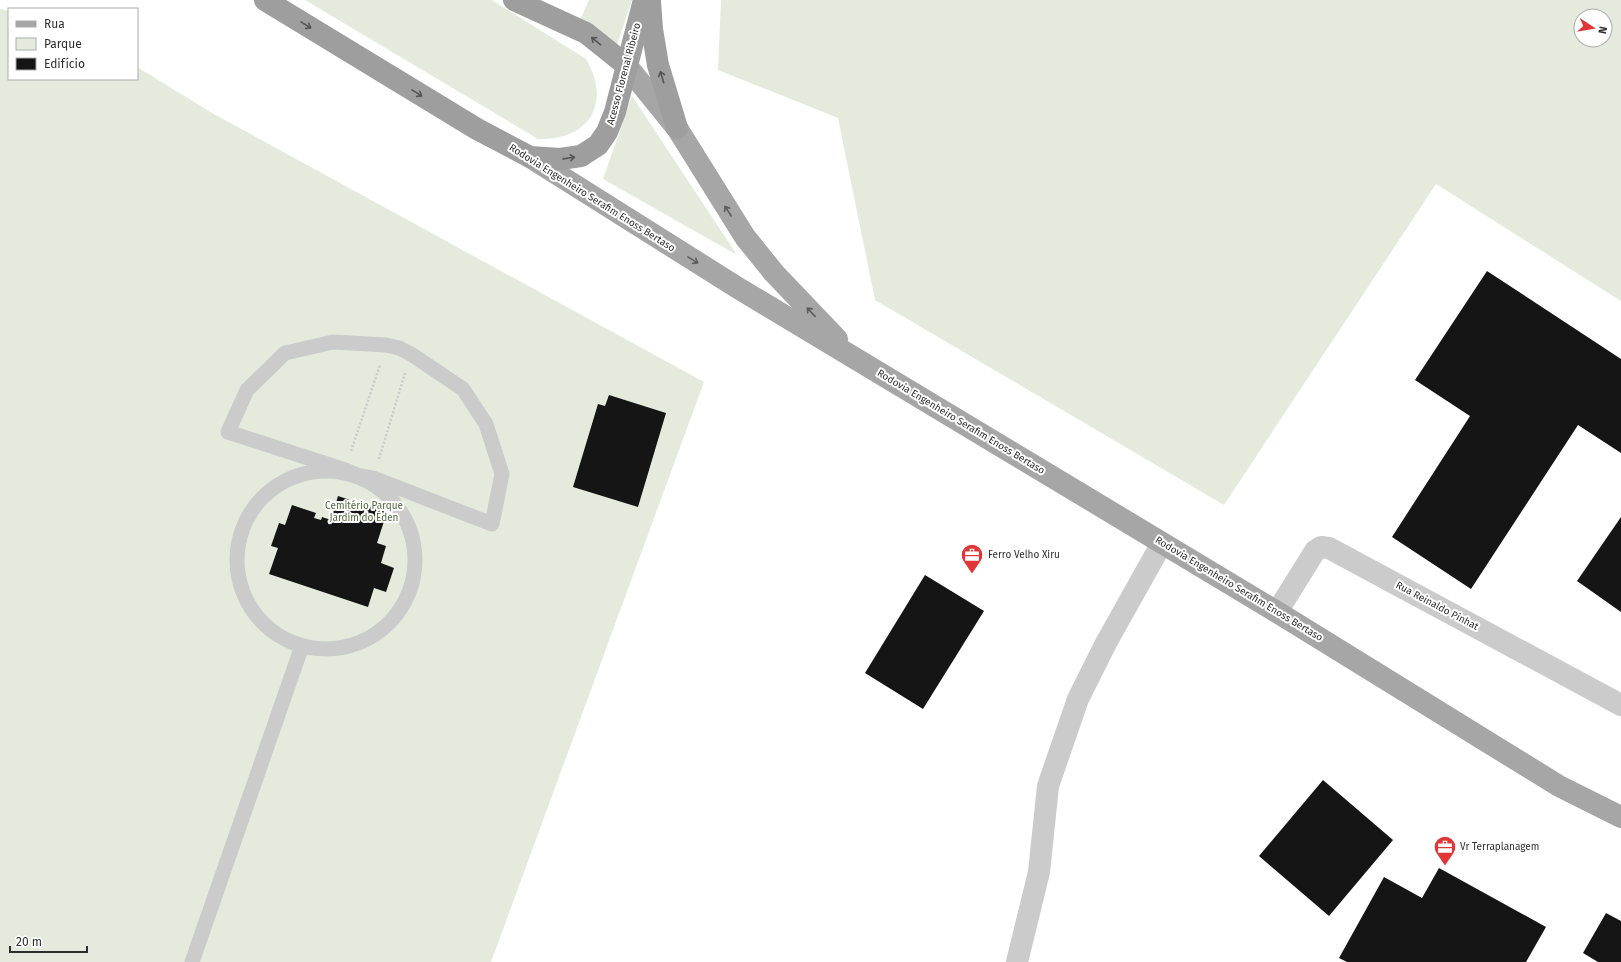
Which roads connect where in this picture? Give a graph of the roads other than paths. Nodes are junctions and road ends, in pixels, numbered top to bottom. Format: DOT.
graph roads {
  1 [pos="517,0"];
  2 [pos="644,0"];
  3 [pos="650,0"];
  4 [pos="269,2"];
  5 [pos="626,65"];
  6 [pos="677,128"];
  7 [pos="530,157"];
  8 [pos="857,360"];
  9 [pos="351,473"];
  10 [pos="1162,543"];
  11 [pos="1277,612"];
  12 [pos="302,646"];
  13 [pos="1621,705"];
  14 [pos="1621,817"];
  15 [pos="192,962"];
  16 [pos="1017,962"];
  5 -- 1 [label="highway, one-way"];
  2 -- 5 [label="highway, Acesso Florenal Ribeiro"];
  6 -- 3 [label="highway, one-way"];
  4 -- 7 [label="highway, Rodovia Engenheiro Serafim Enoss Bertaso, one-way"];
  5 -- 6 [label="main road, Rodovia Engenheiro Serafim Enoss Bertaso"];
  7 -- 5 [label="highway, Acesso Florenal Ribeiro, one-way"];
  8 -- 6 [label="main road, Rodovia Engenheiro Serafim Enoss Bertaso, one-way"];
  7 -- 8 [label="main road, Rodovia Engenheiro Serafim Enoss Bertaso, one-way"];
  8 -- 10 [label="main road, Rodovia Engenheiro Serafim Enoss Bertaso"];
  9 -- 9 [label="lane"];
  9 -- 12 [label="lane"];
  9 -- 12 [label="lane"];
  10 -- 11 [label="main road, Rodovia Engenheiro Serafim Enoss Bertaso"];
  10 -- 16 [label="street"];
  11 -- 13 [label="street, Rua Reinaldo Pinhat"];
  11 -- 14 [label="main road, Rodovia Engenheiro Serafim Enoss Bertaso"];
  12 -- 15 [label="lane"];
}
